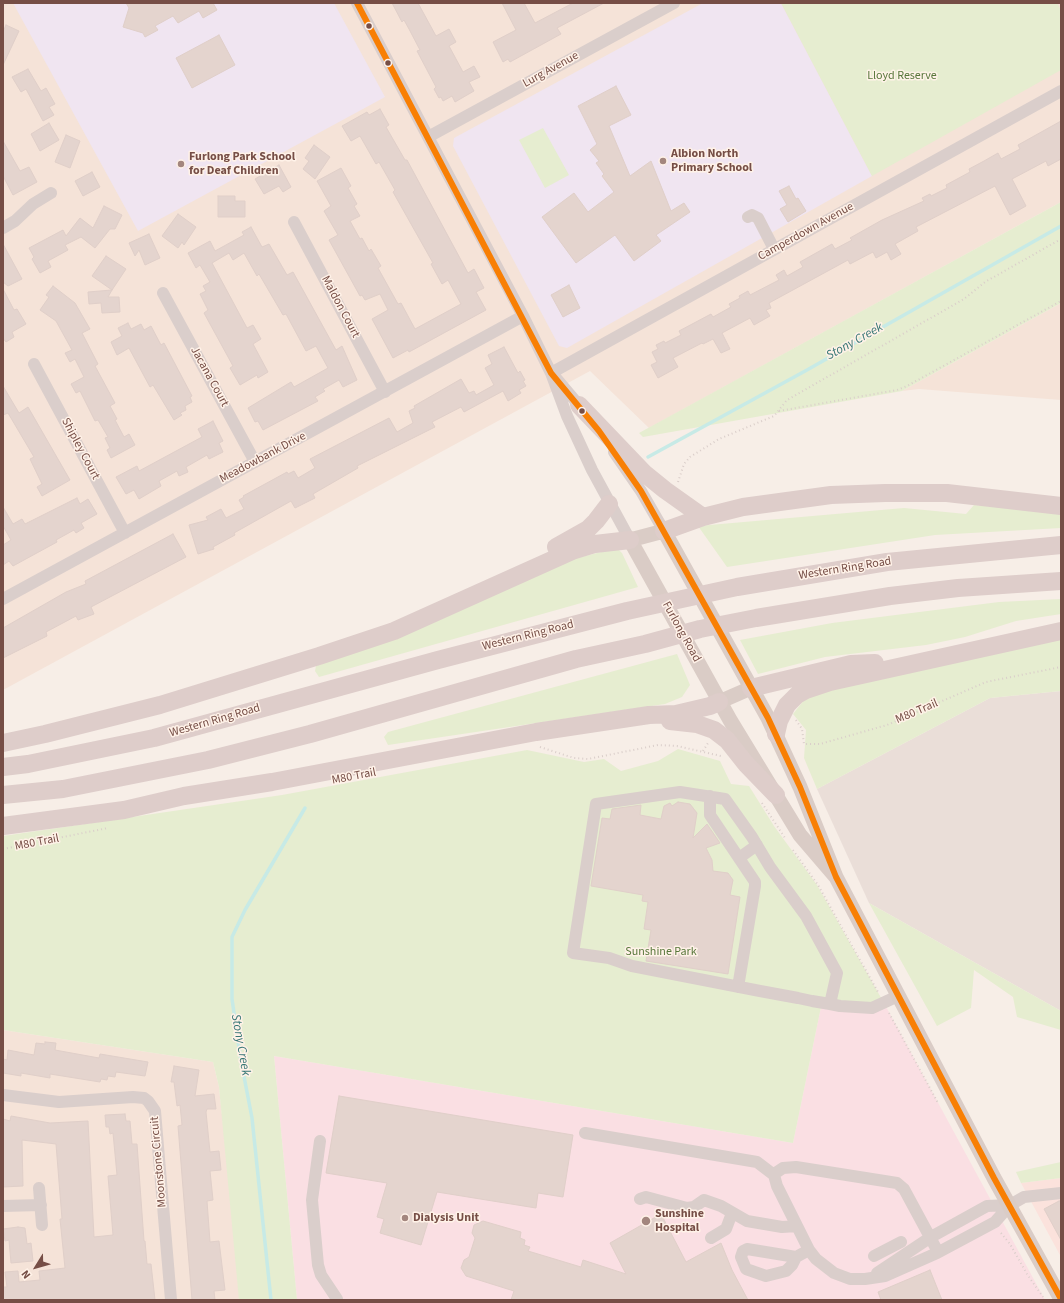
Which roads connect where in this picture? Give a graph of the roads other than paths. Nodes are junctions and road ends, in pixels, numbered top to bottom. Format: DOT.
graph roads {
  1 [pos="357,3"];
  2 [pos="674,3"];
  3 [pos="1061,91"];
  4 [pos="428,137"];
  5 [pos="51,193"];
  6 [pos="748,217"];
  7 [pos="294,222"];
  8 [pos="3,228"];
  9 [pos="774,249"];
  10 [pos="163,293"];
  11 [pos="523,316"];
  12 [pos="34,364"];
  13 [pos="551,373"];
  14 [pos="385,392"];
  15 [pos="579,405"];
  16 [pos="255,462"];
  17 [pos="609,504"];
  18 [pos="1061,506"];
  19 [pos="702,517"];
  20 [pos="664,531"];
  21 [pos="125,533"];
  22 [pos="630,540"];
  23 [pos="1061,545"];
  24 [pos="1061,580"];
  25 [pos="3,599"];
  26 [pos="450,605"];
  27 [pos="1061,631"];
  28 [pos="930,660"];
  29 [pos="751,688"];
  30 [pos="719,702"];
  31 [pos="631,719"];
  32 [pos="776,734"];
  33 [pos="3,743"];
  34 [pos="3,767"];
  35 [pos="776,795"];
  36 [pos="3,796"];
  37 [pos="710,796"];
  38 [pos="3,826"];
  39 [pos="757,845"];
  40 [pos="739,858"];
  41 [pos="836,877"];
  42 [pos="738,987"];
  43 [pos="898,996"];
  44 [pos="830,1004"];
  45 [pos="3,1095"];
  46 [pos="586,1133"];
  47 [pos="320,1141"];
  48 [pos="774,1175"];
  49 [pos="39,1188"];
  50 [pos="1061,1193"];
  51 [pos="640,1199"];
  52 [pos="41,1205"];
  53 [pos="1010,1205"];
  54 [pos="3,1206"];
  55 [pos="732,1213"];
  56 [pos="42,1225"];
  57 [pos="797,1226"];
  58 [pos="931,1237"];
  59 [pos="711,1238"];
  60 [pos="901,1242"];
  61 [pos="809,1250"];
  62 [pos="938,1252"];
  63 [pos="874,1256"];
  64 [pos="796,1257"];
  65 [pos="865,1279"];
  66 [pos="337,1299"];
  67 [pos="1061,1299"];
  68 [pos="170,1300"];
  1 -- 4 [label="street, Furlong Road"];
  2 -- 4 [label="street, Lurg Avenue"];
  3 -- 9 [label="street, Camperdown Avenue"];
  4 -- 11 [label="street, Furlong Road"];
  5 -- 8 [label="street"];
  6 -- 9 [label="street"];
  7 -- 14 [label="street, Maldon Court"];
  9 -- 13 [label="street, Camperdown Avenue"];
  10 -- 16 [label="street, Jacana Court"];
  11 -- 13 [label="street, Furlong Road"];
  11 -- 14 [label="street, Meadowbank Drive"];
  12 -- 21 [label="street, Shipley Court"];
  13 -- 15 [label="street, Furlong Road"];
  13 -- 17 [label="street, Furlong Road"];
  14 -- 16 [label="street, Meadowbank Drive"];
  15 -- 19 [label="highway"];
  15 -- 20 [label="street, Furlong Road"];
  16 -- 21 [label="street, Meadowbank Drive"];
  17 -- 22 [label="street, Furlong Road"];
  17 -- 26 [label="highway"];
  18 -- 19 [label="highway"];
  19 -- 20 [label="highway"];
  20 -- 22 [label="main road"];
  20 -- 29 [label="main road, Furlong Road"];
  21 -- 25 [label="street, Meadowbank Drive"];
  22 -- 26 [label="highway"];
  22 -- 30 [label="main road, Furlong Road"];
  23 -- 34 [label="highway, Western Ring Road"];
  24 -- 36 [label="highway"];
  26 -- 33 [label="highway"];
  27 -- 28 [label="highway"];
  28 -- 29 [label="highway"];
  28 -- 32 [label="highway"];
  29 -- 30 [label="main road"];
  29 -- 32 [label="main road, Furlong Road"];
  30 -- 31 [label="highway"];
  30 -- 35 [label="main road, Furlong Road"];
  31 -- 35 [label="highway"];
  31 -- 38 [label="highway"];
  32 -- 41 [label="main road, Furlong Road"];
  35 -- 41 [label="main road, Furlong Road"];
  37 -- 39 [label="street"];
  37 -- 40 [label="street"];
  37 -- 42 [label="street"];
  39 -- 40 [label="street"];
  39 -- 44 [label="street"];
  40 -- 42 [label="street"];
  41 -- 43 [label="main road, Furlong Road"];
  42 -- 44 [label="street"];
  43 -- 44 [label="street"];
  43 -- 53 [label="main road, Furlong Road"];
  45 -- 68 [label="street, Moonstone Circuit"];
  46 -- 48 [label="street"];
  47 -- 66 [label="street"];
  48 -- 57 [label="street"];
  48 -- 58 [label="street"];
  49 -- 52 [label="street"];
  50 -- 53 [label="street"];
  51 -- 55 [label="street"];
  52 -- 54 [label="street"];
  52 -- 56 [label="street"];
  53 -- 58 [label="street"];
  53 -- 62 [label="street"];
  53 -- 67 [label="main road, Furlong Road"];
  55 -- 57 [label="street"];
  55 -- 59 [label="street"];
  57 -- 61 [label="street"];
  58 -- 62 [label="street"];
  58 -- 65 [label="street"];
  60 -- 63 [label="street"];
  61 -- 64 [label="street"];
  61 -- 65 [label="street"];
  62 -- 65 [label="street"];
}
